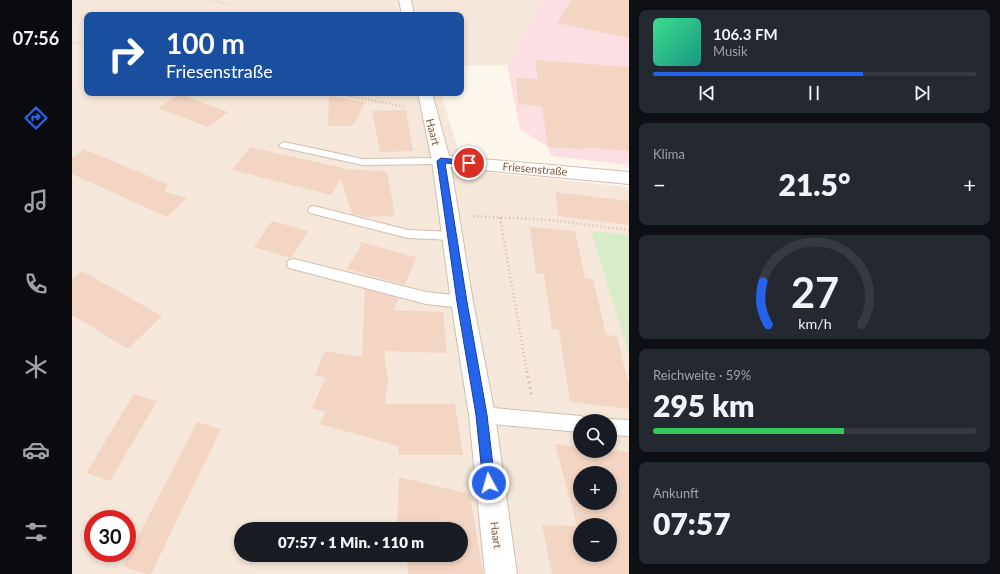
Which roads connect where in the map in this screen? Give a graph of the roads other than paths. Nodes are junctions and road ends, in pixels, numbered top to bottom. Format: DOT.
graph roads {
  1 [pos="405,0"];
  2 [pos="407,12"];
  3 [pos="426,96"];
  4 [pos="284,145"];
  5 [pos="441,161"];
  6 [pos="629,178"];
  7 [pos="314,210"];
  8 [pos="450,225"];
  9 [pos="294,264"];
  10 [pos="462,302"];
  11 [pos="482,415"];
  12 [pos="573,424"];
  13 [pos="617,427"];
  14 [pos="629,428"];
  15 [pos="501,574"];
  1 -- 2 [label="street"];
  3 -- 5 [label="street, Haart"];
  4 -- 5 [label="lane"];
  5 -- 6 [label="street, Friesenstraße"];
  5 -- 8 [label="street, Haart"];
  7 -- 8 [label="lane"];
  8 -- 10 [label="street, Haart"];
  9 -- 10 [label="lane"];
  10 -- 11 [label="street, Haart"];
  11 -- 12 [label="lane"];
  11 -- 15 [label="street, Haart"];
  13 -- 14 [label="lane"];
}
